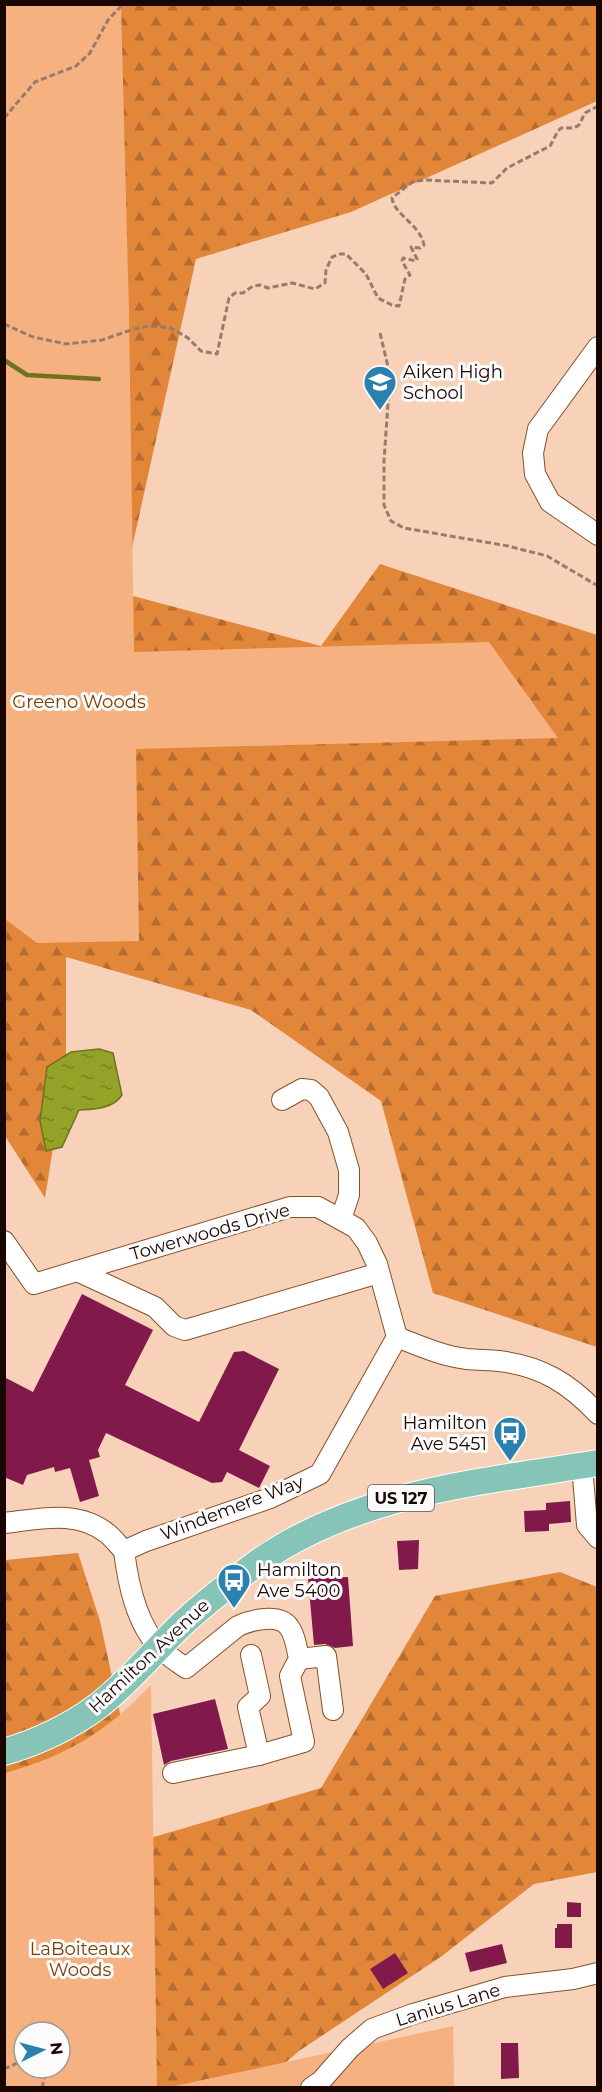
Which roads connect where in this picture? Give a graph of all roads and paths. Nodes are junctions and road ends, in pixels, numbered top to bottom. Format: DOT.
graph roads {
  1 [pos="123,4"];
  2 [pos="597,106"];
  3 [pos="4,118"];
  4 [pos="4,324"];
  5 [pos="380,333"];
  6 [pos="597,347"];
  7 [pos="597,535"];
  8 [pos="597,586"];
  9 [pos="282,1100"];
  10 [pos="341,1219"];
  11 [pos="5,1243"];
  12 [pos="77,1271"];
  13 [pos="379,1273"];
  14 [pos="397,1337"];
  15 [pos="597,1414"];
  16 [pos="590,1465"];
  17 [pos="4,1523"];
  18 [pos="597,1538"];
  19 [pos="124,1551"];
  20 [pos="159,1647"];
  21 [pos="251,1655"];
  22 [pos="300,1659"];
  23 [pos="333,1710"];
  24 [pos="4,1752"];
  25 [pos="259,1755"];
  26 [pos="173,1773"];
  27 [pos="597,1973"];
  28 [pos="316,2084"];
  1 -- 3 [label="path"];
  2 -- 4 [label="path"];
  5 -- 8 [label="path"];
  6 -- 7 [label="street"];
  9 -- 10 [label="street"];
  10 -- 12 [label="street, Towerwoods Drive"];
  10 -- 13 [label="street, Towerwoods Drive"];
  11 -- 12 [label="street, Towerwoods Drive"];
  12 -- 13 [label="street"];
  13 -- 14 [label="street, Towerwoods Drive"];
  14 -- 15 [label="street"];
  14 -- 19 [label="street, Windemere Way"];
  16 -- 18 [label="street"];
  16 -- 20 [label="main road, Hamilton Avenue / US 127"];
  17 -- 19 [label="street"];
  19 -- 20 [label="street"];
  20 -- 22 [label="street"];
  20 -- 24 [label="main road, Hamilton Avenue / US 127"];
  21 -- 25 [label="street"];
  22 -- 23 [label="street"];
  22 -- 25 [label="street"];
  25 -- 26 [label="street"];
  27 -- 28 [label="street, Lanius Lane"];
}
